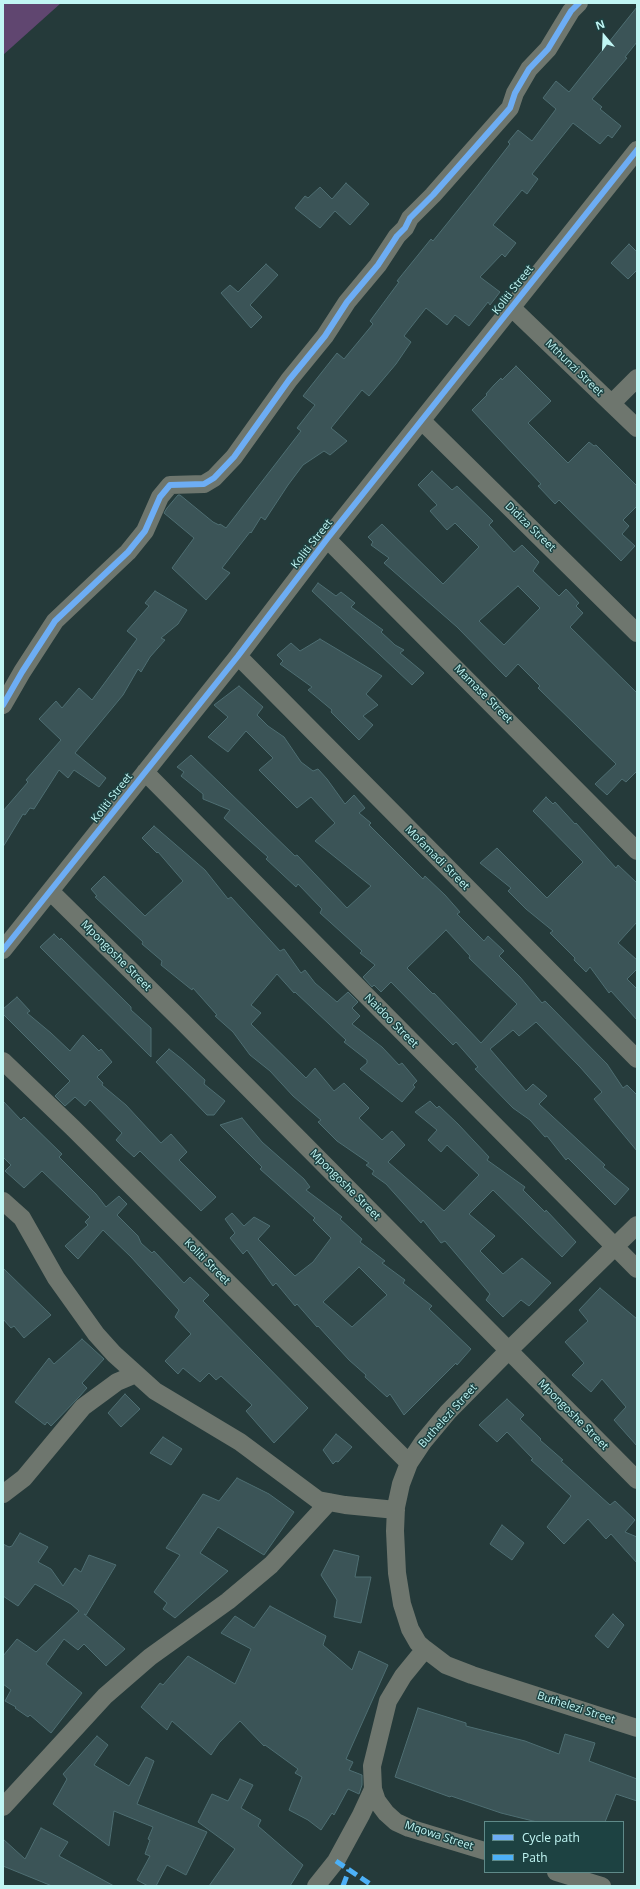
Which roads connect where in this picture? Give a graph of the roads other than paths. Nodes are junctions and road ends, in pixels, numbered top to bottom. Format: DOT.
graph roads {
  1 [pos="578,3"];
  2 [pos="637,150"];
  3 [pos="512,308"];
  4 [pos="637,378"];
  5 [pos="612,403"];
  6 [pos="422,421"];
  7 [pos="637,428"];
  8 [pos="327,539"];
  9 [pos="637,633"];
  10 [pos="238,656"];
  11 [pos="3,705"];
  12 [pos="145,772"];
  13 [pos="637,851"];
  14 [pos="51,892"];
  15 [pos="3,950"];
  16 [pos="637,1059"];
  17 [pos="3,1061"];
  18 [pos="3,1201"];
  19 [pos="637,1225"];
  20 [pos="615,1247"];
  21 [pos="637,1269"];
  22 [pos="508,1351"];
  23 [pos="136,1374"];
  24 [pos="409,1463"];
  25 [pos="637,1480"];
  26 [pos="3,1494"];
  27 [pos="329,1502"];
  28 [pos="396,1510"];
  29 [pos="425,1649"];
  30 [pos="637,1728"];
  31 [pos="373,1789"];
  32 [pos="3,1807"];
  33 [pos="484,1851"];
  34 [pos="559,1873"];
  35 [pos="316,1886"];
  36 [pos="602,1886"];
  1 -- 11 [label="street"];
  2 -- 3 [label="street, Koliti Street"];
  3 -- 5 [label="street, Mthunzi Street"];
  3 -- 6 [label="street, Koliti Street"];
  4 -- 5 [label="street"];
  5 -- 7 [label="street, Mthunzi Street"];
  6 -- 8 [label="street, Koliti Street"];
  6 -- 9 [label="street, Didiza Street"];
  8 -- 10 [label="street, Koliti Street"];
  8 -- 13 [label="street, Mamase Street"];
  10 -- 12 [label="street, Koliti Street"];
  10 -- 16 [label="street, Mofamadi Street"];
  12 -- 14 [label="street, Koliti Street"];
  12 -- 20 [label="street, Naidoo Street"];
  14 -- 15 [label="street, Koliti Street"];
  14 -- 22 [label="street, Mpongoshe Street"];
  17 -- 24 [label="street, Koliti Street"];
  18 -- 23 [label="street"];
  19 -- 20 [label="street, Buthelezi Street"];
  20 -- 21 [label="street, Naidoo Street"];
  20 -- 22 [label="street, Buthelezi Street"];
  22 -- 24 [label="street, Buthelezi Street"];
  22 -- 25 [label="street, Mpongoshe Street"];
  23 -- 26 [label="street"];
  23 -- 27 [label="street"];
  24 -- 28 [label="street, Buthelezi Street"];
  27 -- 28 [label="street"];
  27 -- 32 [label="street"];
  28 -- 29 [label="street, Buthelezi Street"];
  29 -- 30 [label="street, Buthelezi Street"];
  29 -- 31 [label="street, Mqowa Street"];
  31 -- 33 [label="street, Mqowa Street"];
  31 -- 35 [label="street"];
  34 -- 36 [label="street"];
}
